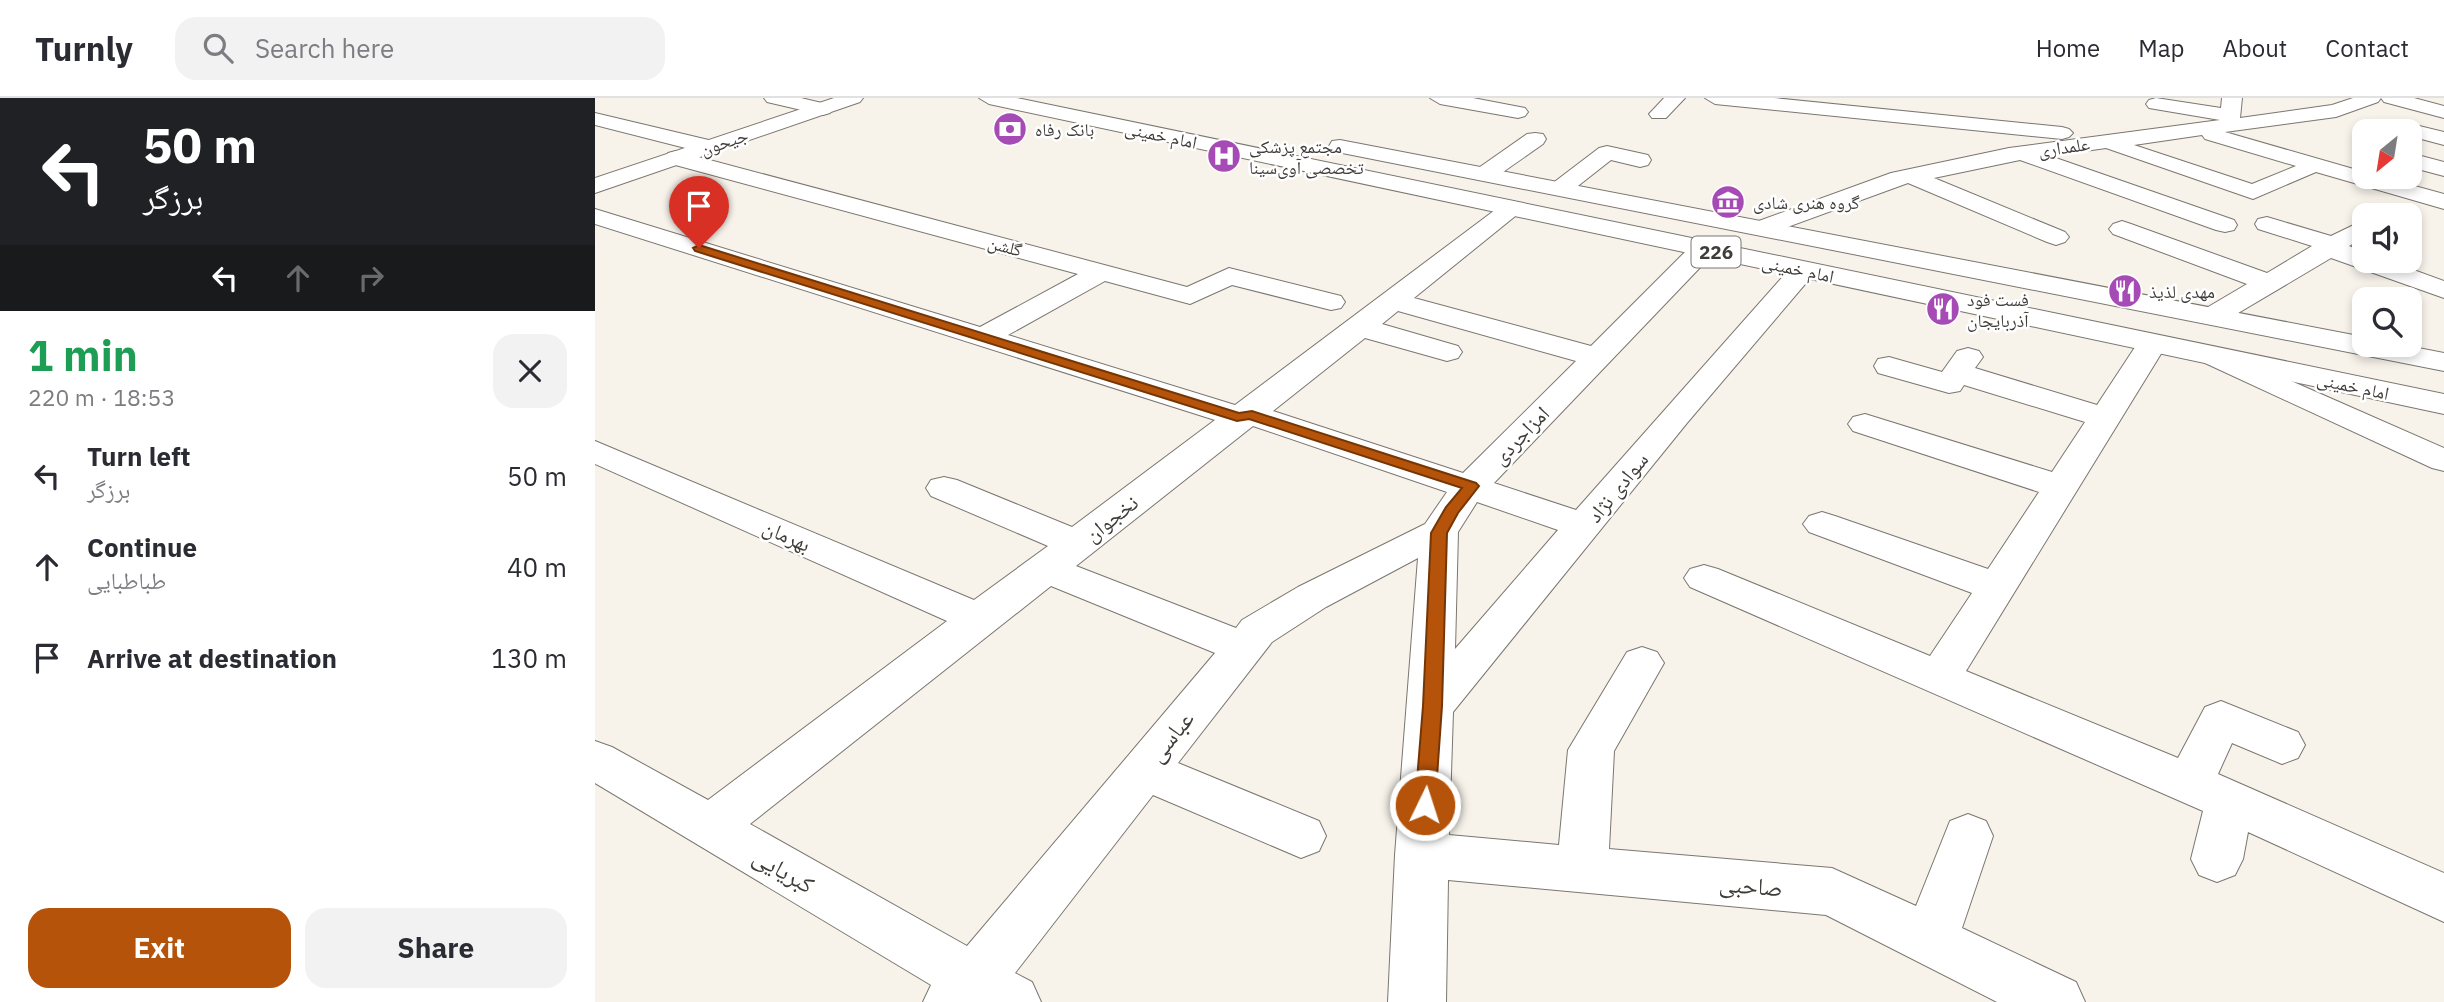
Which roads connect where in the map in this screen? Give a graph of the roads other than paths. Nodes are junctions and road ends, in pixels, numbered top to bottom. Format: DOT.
graph roads {
  1 [pos="774,98"];
  2 [pos="853,98"];
  3 [pos="989,98"];
  4 [pos="1087,98"];
  5 [pos="1440,98"];
  6 [pos="1675,98"];
  7 [pos="1715,98"];
  8 [pos="1724,98"];
  9 [pos="1935,98"];
  10 [pos="2371,98"];
  11 [pos="2391,98"];
  12 [pos="2156,101"];
  13 [pos="2231,107"];
  14 [pos="823,108"];
  15 [pos="2336,111"];
  16 [pos="1518,112"];
  17 [pos="2444,112"];
  18 [pos="1659,114"];
  19 [pos="1923,118"];
  20 [pos="595,119"];
  21 [pos="2364,119"];
  22 [pos="2196,130"];
  23 [pos="2422,133"];
  24 [pos="2151,136"];
  25 [pos="1293,138"];
  26 [pos="1535,139"];
  27 [pos="2444,139"];
  28 [pos="2112,140"];
  29 [pos="1320,143"];
  30 [pos="709,147"];
  31 [pos="1582,149"];
  32 [pos="1607,153"];
  33 [pos="2022,153"];
  34 [pos="675,158"];
  35 [pos="1640,160"];
  36 [pos="2422,163"];
  37 [pos="2444,169"];
  38 [pos="2306,170"];
  39 [pos="1485,174"];
  40 [pos="1910,176"];
  41 [pos="2444,181"];
  42 [pos="595,186"];
  43 [pos="1561,188"];
  44 [pos="2419,195"];
  45 [pos="2444,202"];
  46 [pos="2406,203"];
  47 [pos="1512,209"];
  48 [pos="595,216"];
  49 [pos="2267,224"];
  50 [pos="1765,227"];
  51 [pos="2122,229"];
  52 [pos="2352,235"];
  53 [pos="2056,237"];
  54 [pos="2331,247"];
  55 [pos="1703,249"];
  56 [pos="2296,267"];
  57 [pos="1803,270"];
  58 [pos="1102,272"];
  59 [pos="2270,283"];
  60 [pos="2444,290"];
  61 [pos="1393,301"];
  62 [pos="1331,302"];
  63 [pos="2213,316"];
  64 [pos="1359,327"];
  65 [pos="983,337"];
  66 [pos="2153,344"];
  67 [pos="1447,352"];
  68 [pos="1595,357"];
  69 [pos="2216,358"];
  70 [pos="2444,362"];
  71 [pos="1889,366"];
  72 [pos="2444,404"];
  73 [pos="1244,416"];
  74 [pos="2105,418"];
  75 [pos="1865,424"];
  76 [pos="595,452"];
  77 [pos="2444,461"];
  78 [pos="1471,486"];
  79 [pos="2061,487"];
  80 [pos="944,488"];
  81 [pos="1822,524"];
  82 [pos="1585,526"];
  83 [pos="1439,533"];
  84 [pos="1078,544"];
  85 [pos="1045,569"];
  86 [pos="1704,578"];
  87 [pos="1997,587"];
  88 [pos="979,620"];
  89 [pos="1242,647"];
  90 [pos="1641,663"];
  91 [pos="1940,676"];
  92 [pos="1432,706"];
  93 [pos="2282,746"];
  94 [pos="595,760"];
  95 [pos="1143,769"];
  96 [pos="2209,792"];
  97 [pos="710,827"];
  98 [pos="1301,836"];
  99 [pos="1968,836"];
  100 [pos="1421,855"];
  101 [pos="2217,859"];
  102 [pos="1582,870"];
  103 [pos="2444,898"];
  104 [pos="1931,940"];
  105 [pos="979,995"];
  106 [pos="1417,1002"];
  107 [pos="2056,1002"];
  1 -- 14 [label="street"];
  2 -- 14 [label="street, جیحون"];
  3 -- 47 [label="street, امام خمینی / 226"];
  4 -- 25 [label="street, امام خمینی"];
  5 -- 16 [label="street"];
  6 -- 18 [label="street"];
  7 -- 8 [label="street"];
  8 -- 19 [label="street"];
  9 -- 19 [label="street"];
  10 -- 15 [label="street, علمداری"];
  11 -- 17 [label="street"];
  12 -- 13 [label="street"];
  12 -- 24 [label="street"];
  14 -- 30 [label="street, جیحون"];
  15 -- 21 [label="street"];
  15 -- 22 [label="street, علمداری"];
  19 -- 28 [label="street"];
  20 -- 30 [label="street"];
  22 -- 24 [label="street, علمداری"];
  22 -- 44 [label="street"];
  23 -- 27 [label="street"];
  24 -- 28 [label="street, علمداری"];
  26 -- 39 [label="street"];
  28 -- 33 [label="street, علمداری"];
  28 -- 38 [label="street"];
  29 -- 39 [label="street, امام خمینی / 226"];
  30 -- 34 [label="street, جیحون"];
  31 -- 32 [label="street"];
  32 -- 35 [label="street"];
  32 -- 43 [label="street"];
  33 -- 40 [label="street, علمداری"];
  33 -- 56 [label="street"];
  34 -- 42 [label="street, جیحون"];
  34 -- 58 [label="street, گلشن"];
  36 -- 37 [label="street"];
  39 -- 43 [label="street, امام خمینی / 226"];
  40 -- 50 [label="street, علمداری"];
  40 -- 53 [label="street"];
  41 -- 44 [label="street"];
  43 -- 50 [label="street, امام خمینی / 226"];
  44 -- 45 [label="street"];
  44 -- 46 [label="street"];
  47 -- 55 [label="street, امام خمینی / 226"];
  47 -- 61 [label="street, نخجوان"];
  48 -- 65 [label="street"];
  49 -- 54 [label="street"];
  50 -- 63 [label="street, امام خمینی / 226"];
  51 -- 59 [label="street"];
  52 -- 54 [label="street"];
  54 -- 56 [label="street"];
  54 -- 60 [label="street"];
  55 -- 57 [label="street, امام خمینی / 226"];
  55 -- 68 [label="street, امزاجردی"];
  56 -- 59 [label="street"];
  57 -- 66 [label="street, امام خمینی / 226"];
  57 -- 82 [label="street, سوادی نژاد"];
  58 -- 62 [label="street, گلشن"];
  58 -- 65 [label="street"];
  59 -- 63 [label="street"];
  61 -- 64 [label="street, نخجوان"];
  61 -- 68 [label="street"];
  63 -- 70 [label="street, امام خمینی / 226"];
  64 -- 67 [label="street"];
  64 -- 73 [label="street, نخجوان"];
  65 -- 73 [label="street"];
  66 -- 69 [label="street, امام خمینی / 226"];
  66 -- 74 [label="street"];
  68 -- 78 [label="street, امزاجردی"];
  69 -- 72 [label="street, امام خمینی / 226"];
  69 -- 77 [label="street"];
  71 -- 74 [label="street"];
  73 -- 78 [label="street"];
  73 -- 84 [label="street, نخجوان"];
  74 -- 79 [label="street"];
  75 -- 79 [label="street"];
  76 -- 88 [label="street, بهرمان"];
  78 -- 82 [label="street"];
  78 -- 83 [label="street, امزاجردی"];
  79 -- 87 [label="street"];
  80 -- 84 [label="street"];
  81 -- 87 [label="street"];
  82 -- 92 [label="street, سوادی نژاد"];
  83 -- 89 [label="street, عباسی"];
  83 -- 92 [label="street, امزاجردی"];
  84 -- 85 [label="street, نخجوان"];
  85 -- 88 [label="street, نخجوان"];
  85 -- 89 [label="street"];
  86 -- 91 [label="street"];
  87 -- 91 [label="street"];
  88 -- 97 [label="street, نخجوان"];
  89 -- 95 [label="street, عباسی"];
  90 -- 102 [label="street"];
  91 -- 96 [label="street"];
  92 -- 100 [label="street, امزاجردی"];
  93 -- 96 [label="street"];
  94 -- 97 [label="street, کبریایی"];
  95 -- 98 [label="street"];
  95 -- 105 [label="street, عباسی"];
  96 -- 101 [label="street"];
  96 -- 103 [label="street"];
  97 -- 105 [label="street, کبریایی"];
  99 -- 104 [label="street"];
  100 -- 102 [label="street, صاحبی"];
  100 -- 106 [label="street, امزاجردی"];
  102 -- 104 [label="street, صاحبی"];
  104 -- 107 [label="street, صاحبی"];
}
